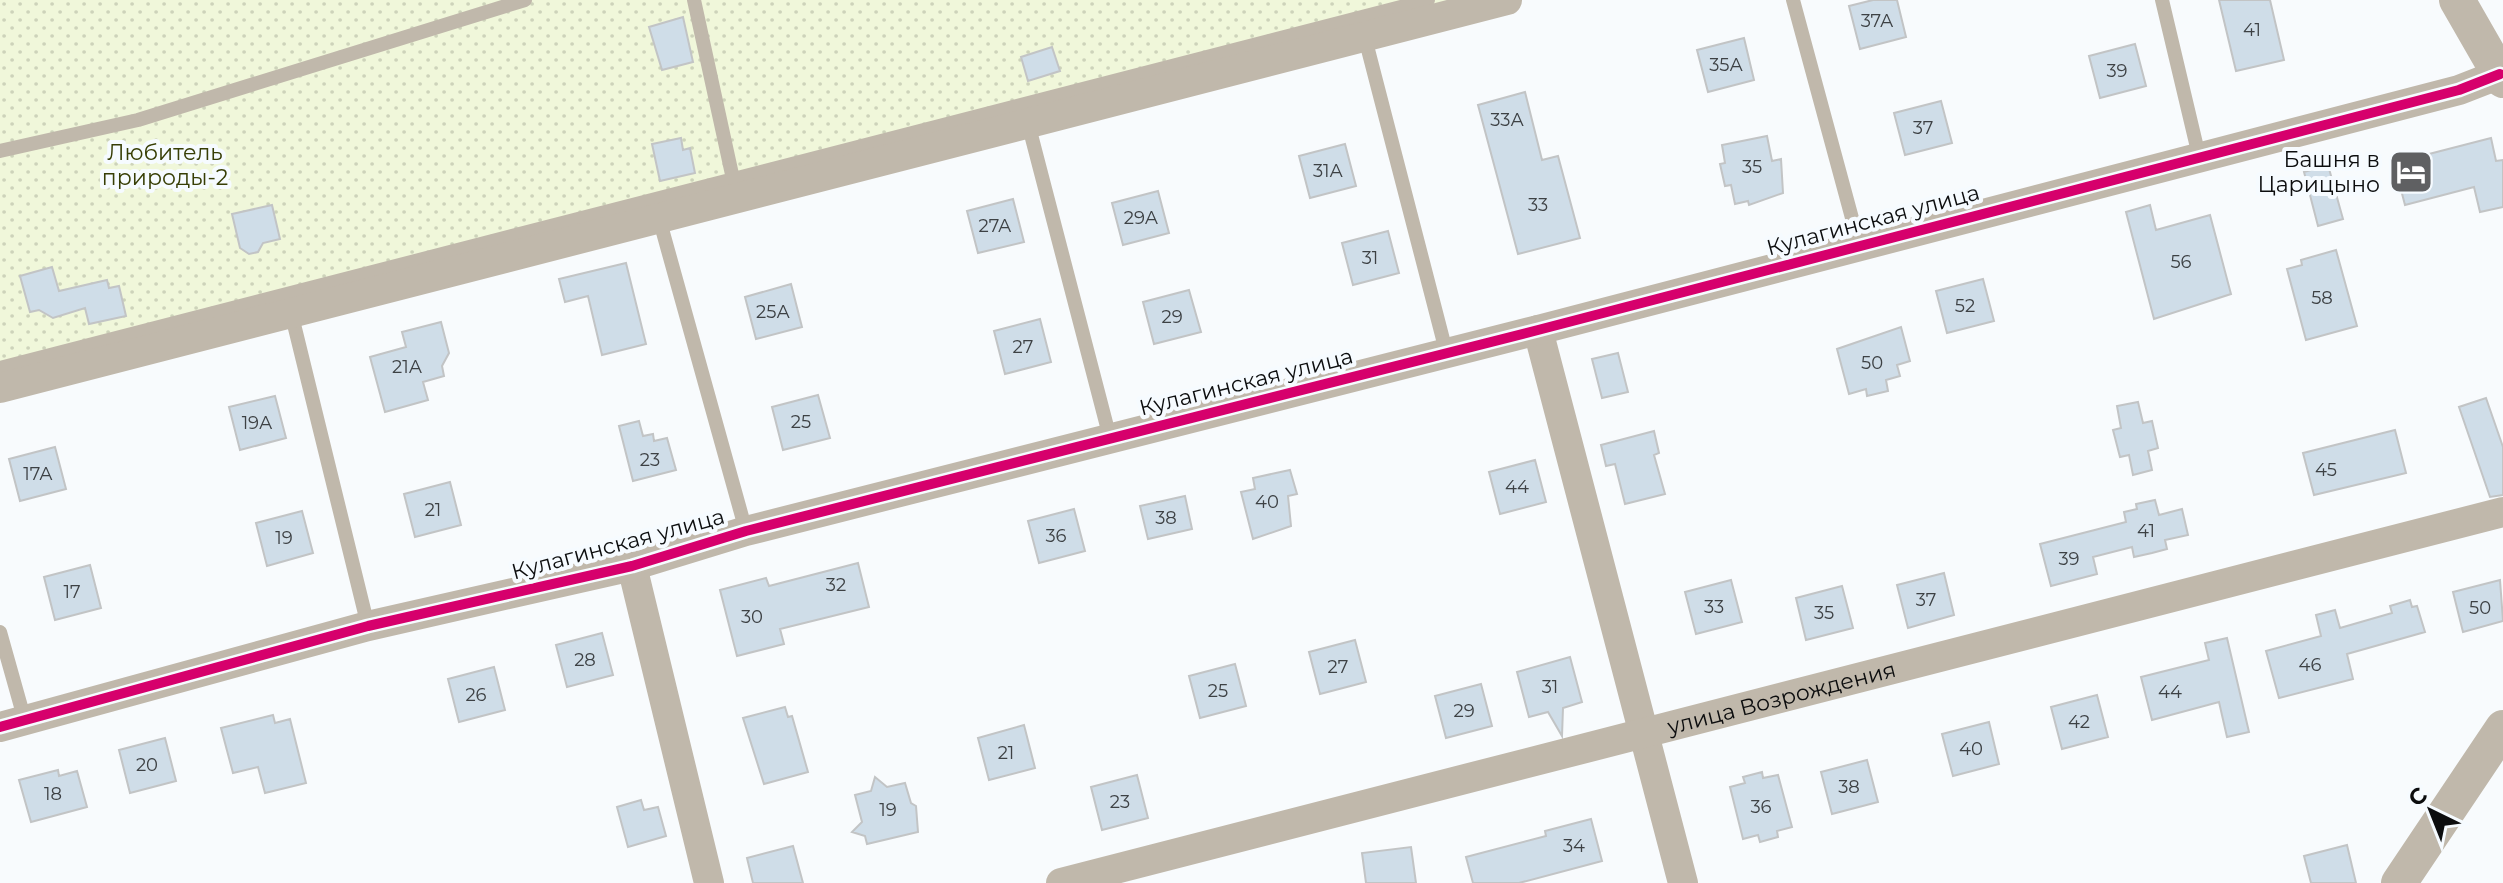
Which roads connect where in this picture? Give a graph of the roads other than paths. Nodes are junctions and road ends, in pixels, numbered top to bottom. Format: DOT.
graph roads {
  1 [pos="525,0"];
  2 [pos="694,0"];
  3 [pos="1428,0"];
  4 [pos="1507,0"];
  5 [pos="1793,0"];
  6 [pos="2162,0"];
  7 [pos="2457,0"];
  8 [pos="1365,38"];
  9 [pos="2502,77"];
  10 [pos="1028,123"];
  11 [pos="0,151"];
  12 [pos="2199,156"];
  13 [pos="733,179"];
  14 [pos="659,218"];
  15 [pos="1859,244"];
  16 [pos="291,312"];
  17 [pos="1538,330"];
  18 [pos="1446,351"];
  19 [pos="0,368"];
  20 [pos="0,388"];
  21 [pos="1110,438"];
  22 [pos="2503,512"];
  23 [pos="746,531"];
  24 [pos="632,566"];
  25 [pos="368,626"];
  26 [pos="0,632"];
  27 [pos="13,724"];
  28 [pos="2503,728"];
  29 [pos="1642,732"];
  30 [pos="709,883"];
  31 [pos="1061,883"];
  32 [pos="1683,883"];
  33 [pos="2399,883"];
  1 -- 11 [label="lane"];
  2 -- 13 [label="lane"];
  3 -- 13 [label="lane"];
  4 -- 8 [label="street"];
  5 -- 15 [label="lane"];
  6 -- 12 [label="lane"];
  7 -- 9 [label="street"];
  8 -- 10 [label="street"];
  8 -- 18 [label="lane"];
  9 -- 12 [label="street, Кулагинская улица"];
  10 -- 14 [label="street"];
  10 -- 21 [label="lane"];
  12 -- 15 [label="street, Кулагинская улица"];
  13 -- 19 [label="lane"];
  14 -- 16 [label="street"];
  14 -- 23 [label="lane"];
  15 -- 17 [label="street, Кулагинская улица"];
  16 -- 20 [label="street"];
  16 -- 25 [label="lane"];
  17 -- 18 [label="street, Кулагинская улица"];
  17 -- 29 [label="street"];
  18 -- 21 [label="street, Кулагинская улица"];
  21 -- 23 [label="street, Кулагинская улица"];
  22 -- 29 [label="street, улица Возрождения"];
  23 -- 24 [label="street, Кулагинская улица"];
  24 -- 25 [label="street, Кулагинская улица"];
  24 -- 30 [label="street"];
  25 -- 27 [label="street, Кулагинская улица"];
  26 -- 27 [label="lane"];
  28 -- 33 [label="street"];
  29 -- 31 [label="street, улица Возрождения"];
  29 -- 32 [label="street"];
}
